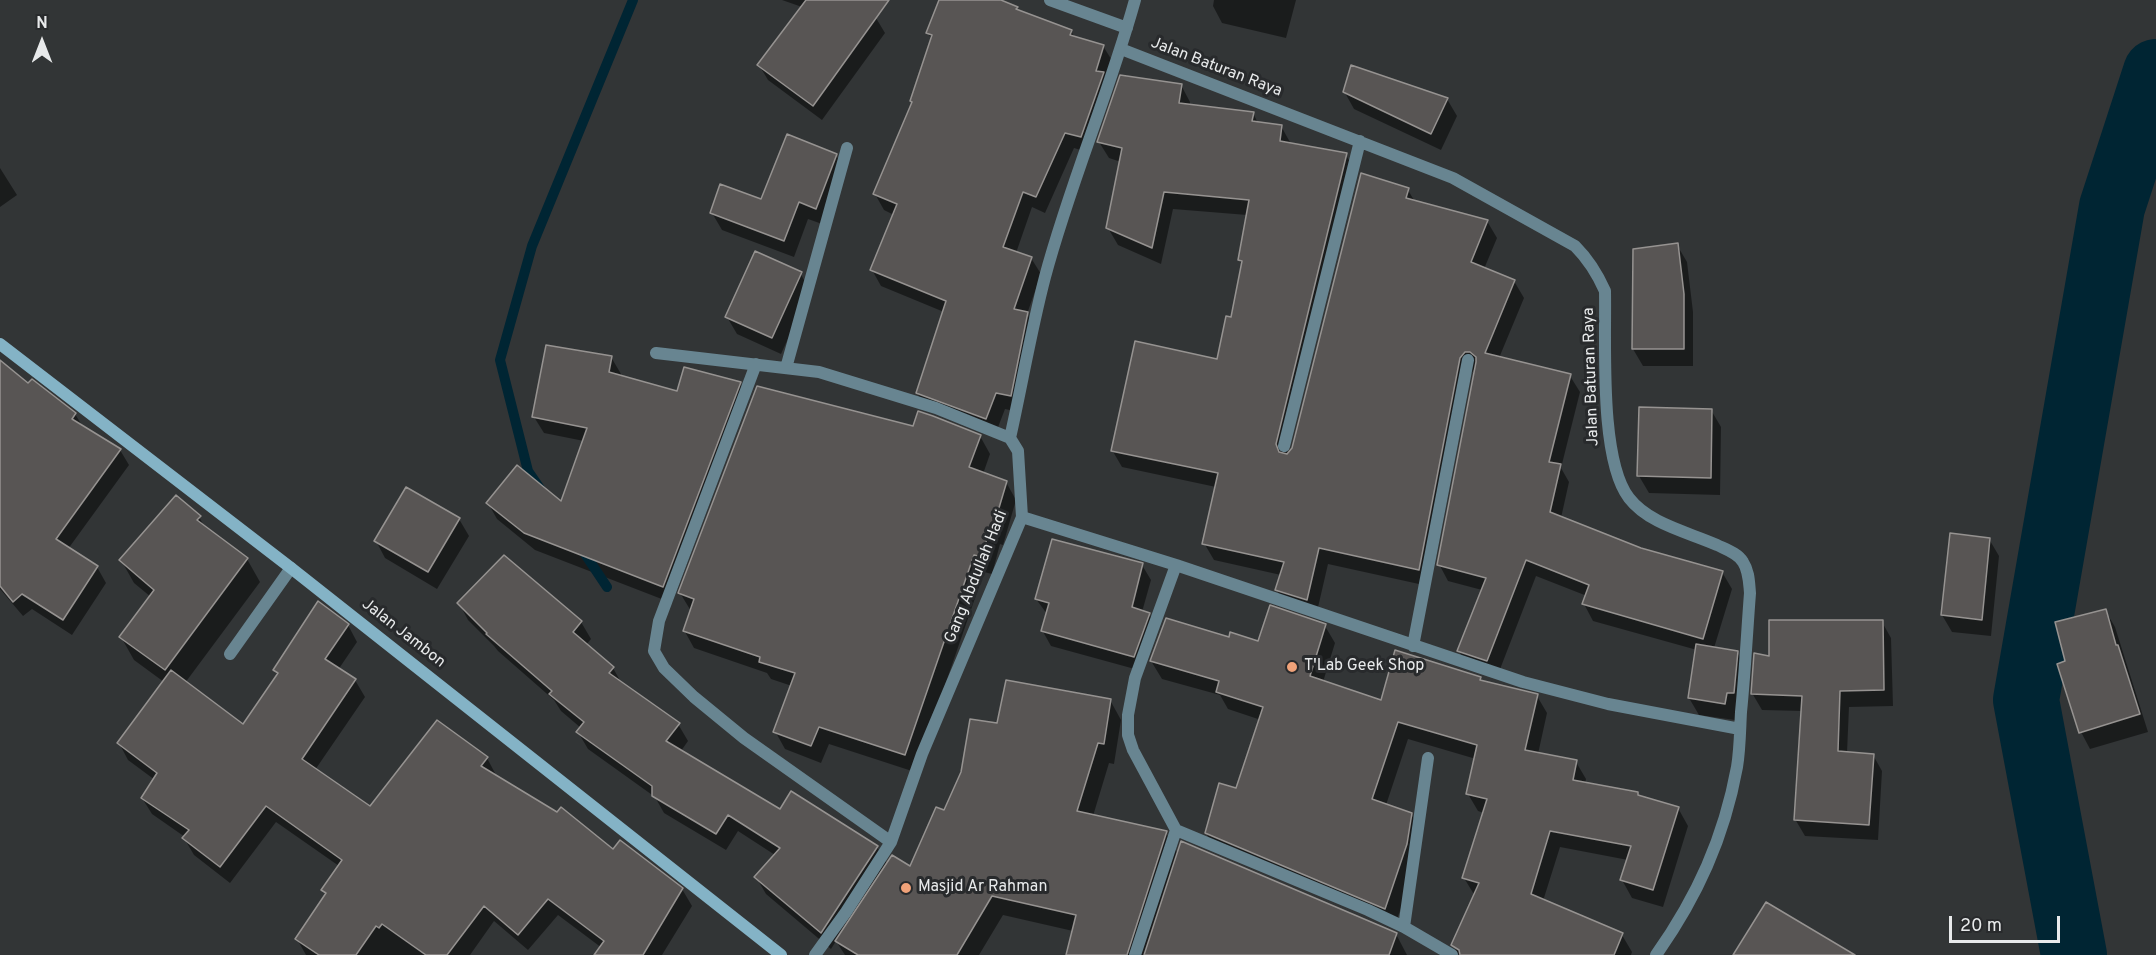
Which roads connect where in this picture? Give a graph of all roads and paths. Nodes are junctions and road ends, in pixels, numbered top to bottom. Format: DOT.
graph roads {
  1 [pos="1050,0"];
  2 [pos="1135,0"];
  3 [pos="1127,28"];
  4 [pos="1121,49"];
  5 [pos="1360,141"];
  6 [pos="847,148"];
  7 [pos="0,344"];
  8 [pos="656,353"];
  9 [pos="1468,360"];
  10 [pos="756,364"];
  11 [pos="786,368"];
  12 [pos="1010,438"];
  13 [pos="1284,446"];
  14 [pos="1022,517"];
  15 [pos="1176,564"];
  16 [pos="291,568"];
  17 [pos="1413,646"];
  18 [pos="230,654"];
  19 [pos="1740,729"];
  20 [pos="1428,758"];
  21 [pos="1176,830"];
  22 [pos="891,842"];
  23 [pos="1404,927"];
  24 [pos="781,955"];
  25 [pos="815,955"];
  26 [pos="1135,955"];
  27 [pos="1452,955"];
  28 [pos="1656,955"];
  1 -- 3 [label="street"];
  2 -- 3 [label="street"];
  3 -- 4 [label="street"];
  4 -- 5 [label="street, Jalan Baturan Raya"];
  4 -- 12 [label="street"];
  5 -- 13 [label="street"];
  5 -- 19 [label="street, Jalan Baturan Raya"];
  6 -- 11 [label="street"];
  7 -- 16 [label="main road, Jalan Jambon"];
  8 -- 10 [label="street"];
  9 -- 17 [label="street"];
  10 -- 11 [label="street"];
  10 -- 22 [label="street"];
  11 -- 12 [label="street"];
  12 -- 14 [label="street, Gang Abdullah Hadi"];
  14 -- 15 [label="street"];
  14 -- 22 [label="street, Gang Abdullah Hadi"];
  15 -- 17 [label="street"];
  15 -- 21 [label="street"];
  16 -- 18 [label="street"];
  16 -- 24 [label="main road, Jalan Jambon"];
  17 -- 19 [label="street"];
  19 -- 28 [label="street, Jalan Baturan Raya"];
  20 -- 23 [label="street"];
  21 -- 23 [label="street"];
  21 -- 26 [label="street"];
  22 -- 25 [label="street, Gang Abdullah Hadi"];
  23 -- 27 [label="street"];
}
